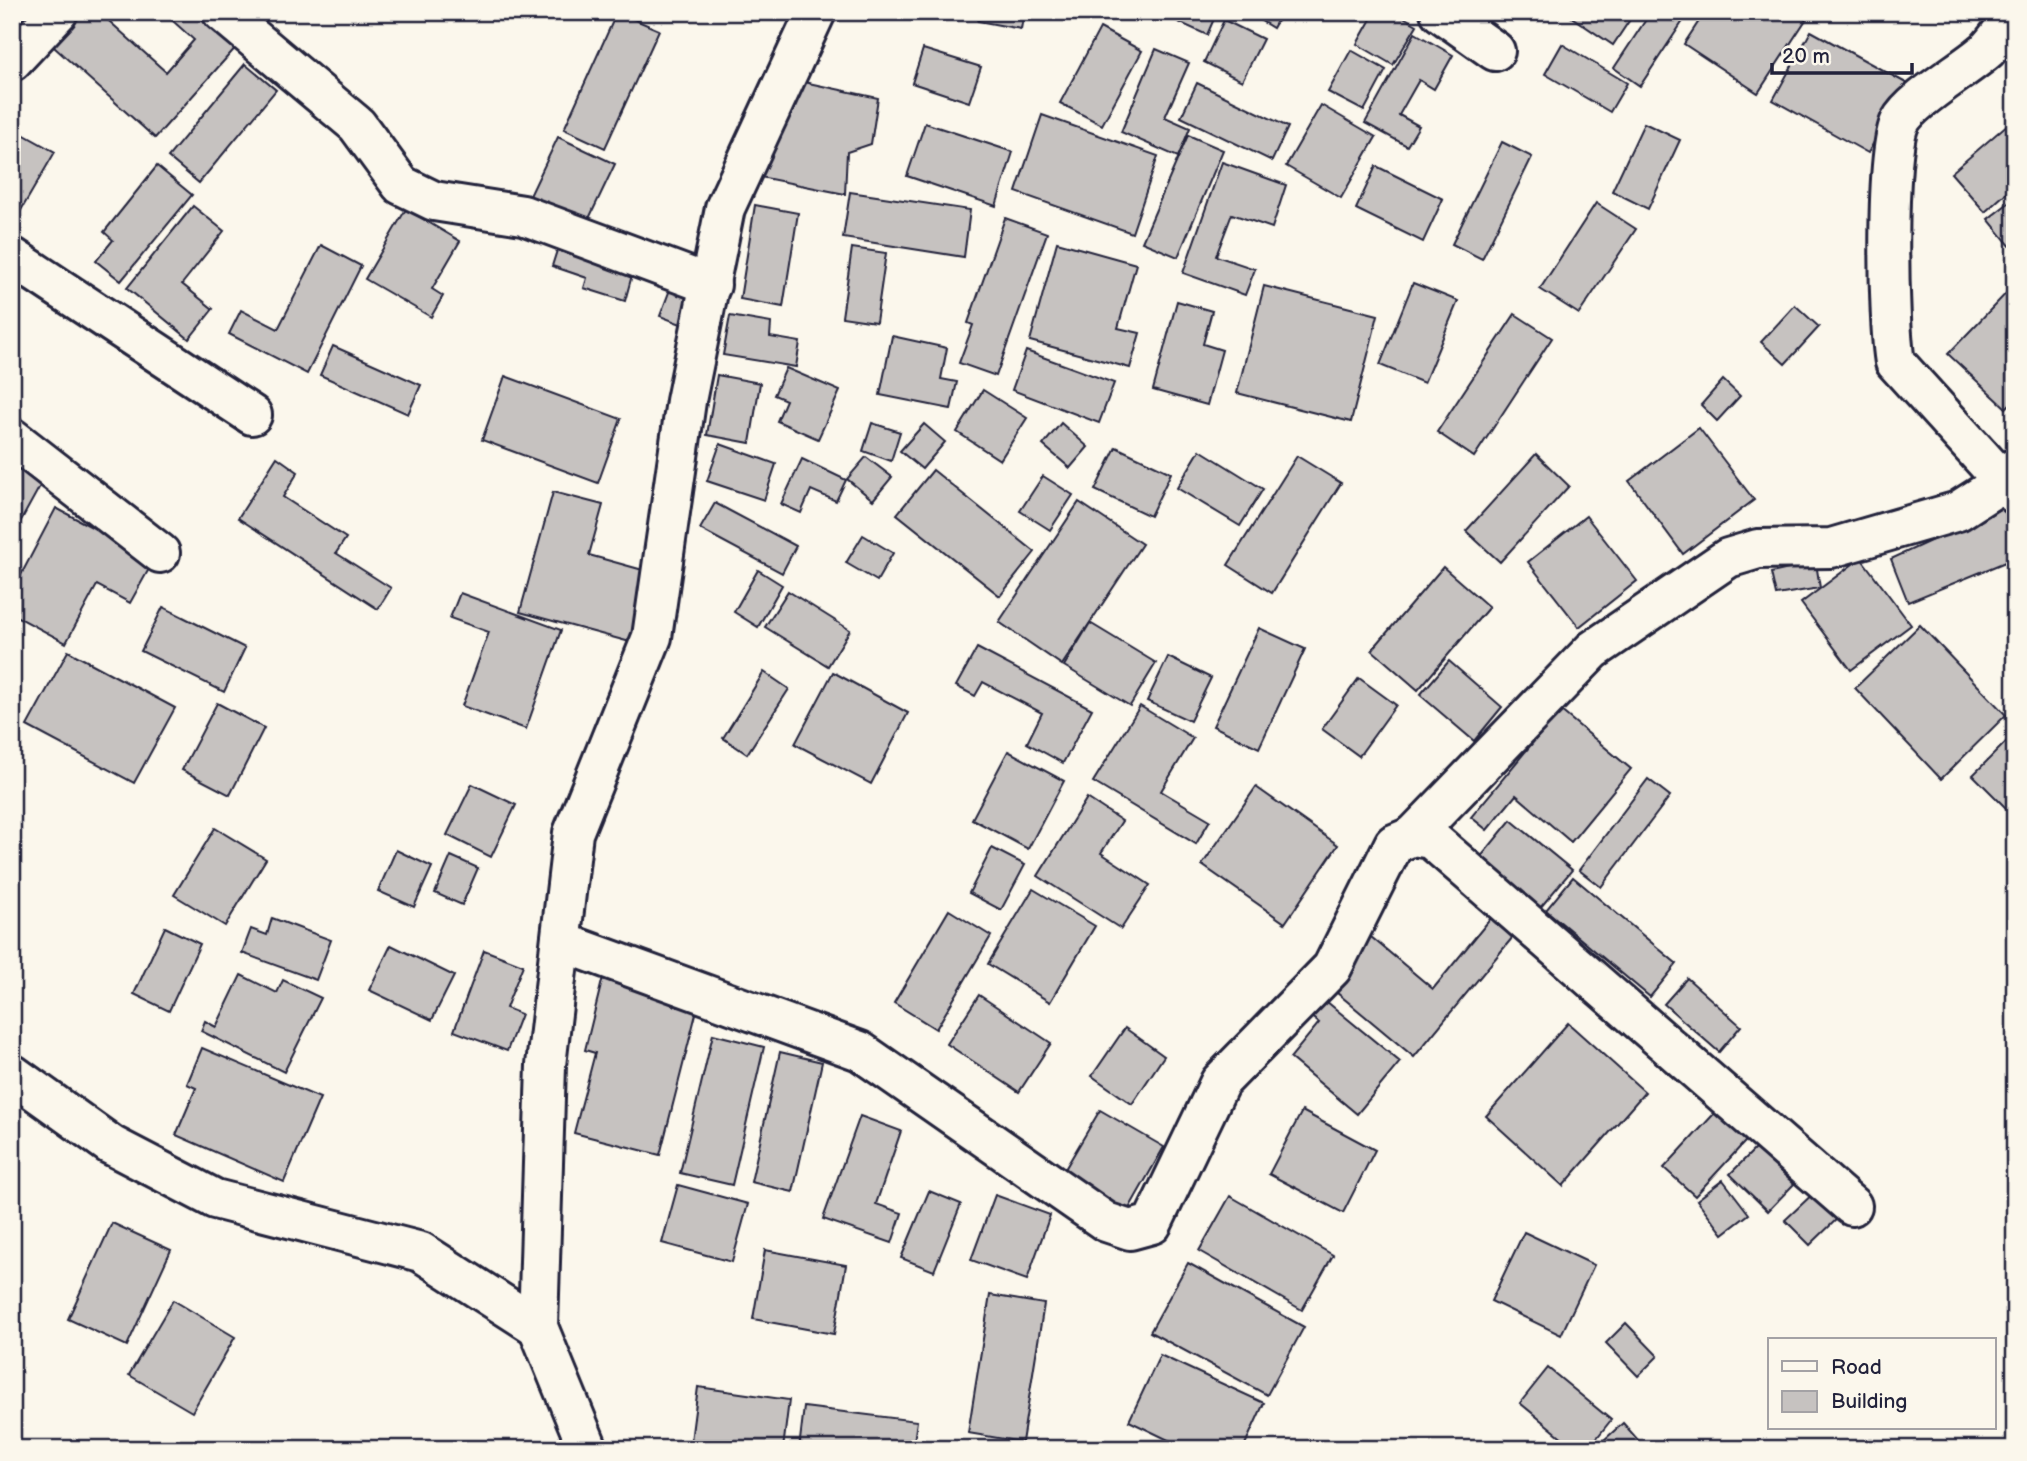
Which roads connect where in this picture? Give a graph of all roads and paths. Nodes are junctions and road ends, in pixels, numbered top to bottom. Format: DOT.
graph roads {
  1 [pos="58,12"];
  2 [pos="222,12"];
  3 [pos="816,12"];
  4 [pos="1440,12"];
  5 [pos="2002,12"];
  6 [pos="1496,51"];
  7 [pos="12,61"];
  8 [pos="12,257"];
  9 [pos="712,285"];
  10 [pos="252,415"];
  11 [pos="12,438"];
  12 [pos="2011,481"];
  13 [pos="160,553"];
  14 [pos="1413,836"];
  15 [pos="562,942"];
  16 [pos="12,1074"];
  17 [pos="1852,1206"];
  18 [pos="538,1327"];
  19 [pos="588,1449"];
  1 -- 7 [label="street"];
  2 -- 9 [label="street"];
  3 -- 9 [label="street"];
  4 -- 6 [label="street"];
  5 -- 12 [label="street"];
  8 -- 10 [label="street"];
  9 -- 15 [label="street"];
  11 -- 13 [label="street"];
  12 -- 14 [label="street"];
  14 -- 15 [label="street"];
  14 -- 17 [label="street"];
  15 -- 18 [label="street"];
  16 -- 18 [label="street"];
  18 -- 19 [label="street"];
}
